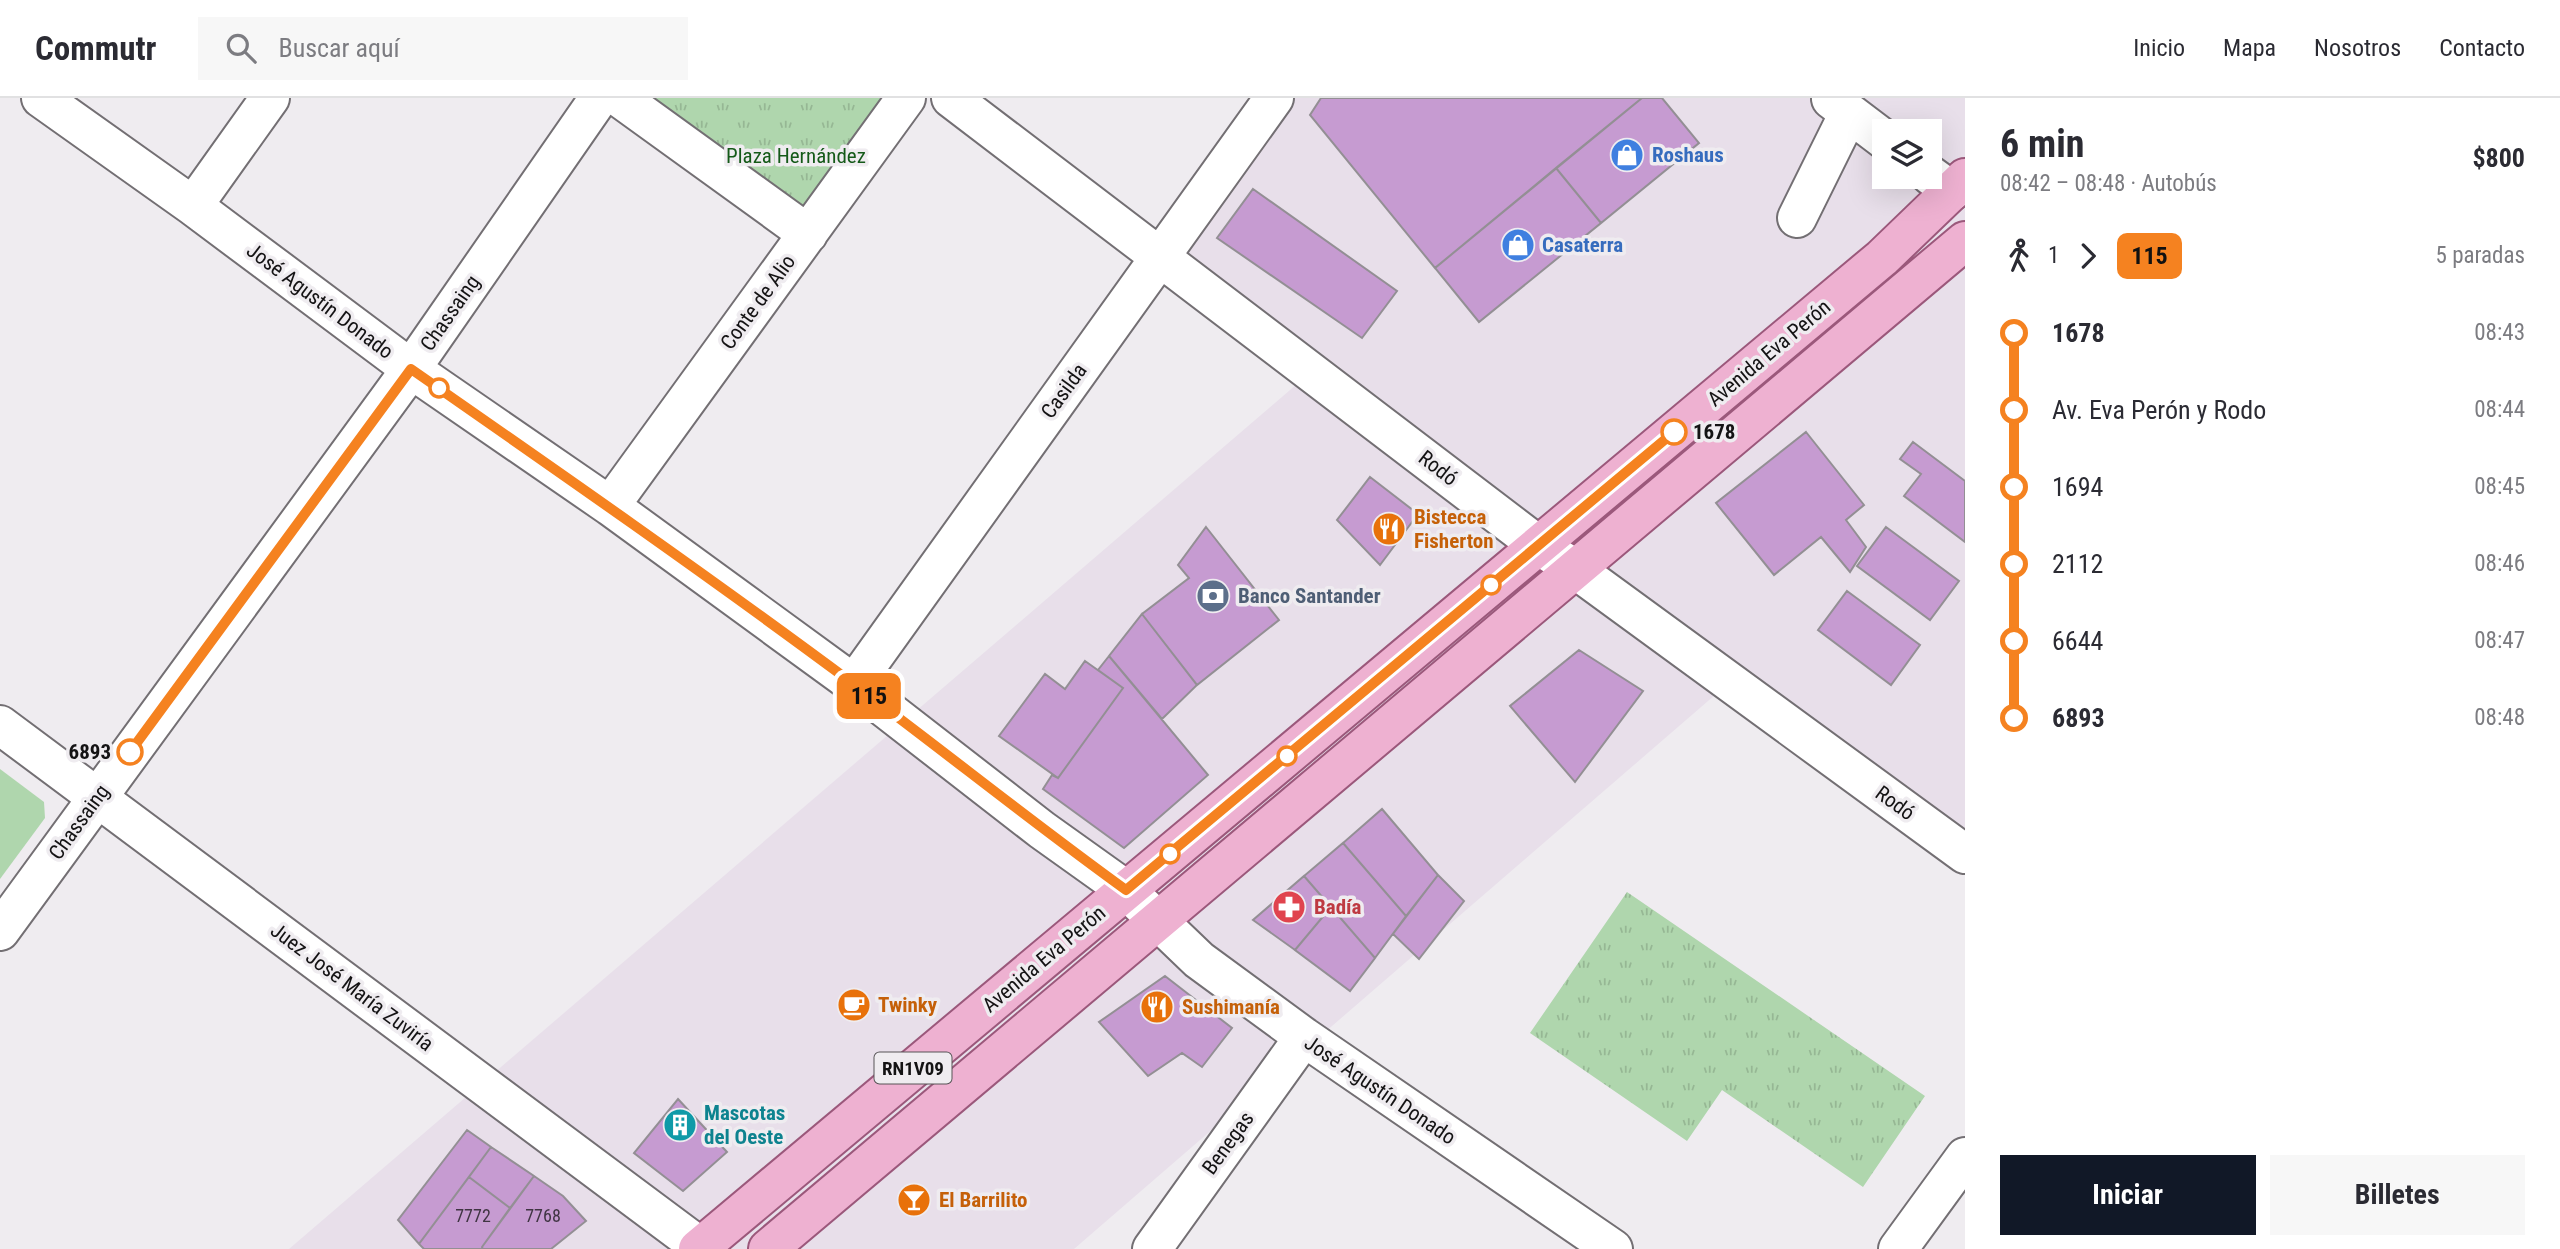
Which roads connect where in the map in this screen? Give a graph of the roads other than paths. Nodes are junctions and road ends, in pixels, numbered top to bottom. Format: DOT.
graph roads {
  1 [pos="41,98"];
  2 [pos="270,98"];
  3 [pos="599,98"];
  4 [pos="620,98"];
  5 [pos="906,98"];
  6 [pos="951,98"];
  7 [pos="1274,98"];
  8 [pos="1840,105"];
  9 [pos="1872,130"];
  10 [pos="1949,181"];
  11 [pos="193,206"];
  12 [pos="1797,218"];
  13 [pos="808,233"];
  14 [pos="1965,241"];
  15 [pos="1160,256"];
  16 [pos="411,369"];
  17 [pos="610,506"];
  18 [pos="1538,545"];
  19 [pos="1575,569"];
  20 [pos="854,684"];
  21 [pos="0,725"];
  22 [pos="97,797"];
  23 [pos="1965,854"];
  24 [pos="1126,890"];
  25 [pos="1157,920"];
  26 [pos="0,931"];
  27 [pos="1304,1037"];
  28 [pos="1965,1157"];
  29 [pos="701,1248"];
  30 [pos="768,1249"];
  31 [pos="1152,1249"];
  32 [pos="1613,1249"];
  33 [pos="1898,1249"];
  1 -- 11 [label="street, José Agustín Donado"];
  2 -- 11 [label="street"];
  3 -- 16 [label="street, Chassaing"];
  4 -- 13 [label="street"];
  5 -- 13 [label="street, Conte de Alio"];
  6 -- 15 [label="street, Rodó"];
  7 -- 15 [label="street, Casilda"];
  8 -- 9 [label="street"];
  8 -- 12 [label="street"];
  10 -- 18 [label="main road, Avenida Eva Perón / RN1V09"];
  11 -- 16 [label="street, José Agustín Donado"];
  13 -- 17 [label="street, Conte de Alio"];
  14 -- 19 [label="main road, Avenida Eva Perón / RN1V09"];
  15 -- 18 [label="street, Rodó"];
  15 -- 20 [label="street, Casilda"];
  16 -- 17 [label="street, José Agustín Donado"];
  16 -- 22 [label="street, Chassaing"];
  17 -- 20 [label="street, José Agustín Donado"];
  18 -- 19 [label="street, Rodó"];
  18 -- 24 [label="main road, Avenida Eva Perón / RN1V09"];
  19 -- 23 [label="street, Rodó"];
  19 -- 25 [label="main road, Avenida Eva Perón / RN1V09"];
  20 -- 24 [label="street, José Agustín Donado"];
  21 -- 22 [label="street, Juez José María Zuviría"];
  22 -- 26 [label="street, Chassaing"];
  22 -- 29 [label="street, Juez José María Zuviría"];
  24 -- 25 [label="street, José Agustín Donado"];
  24 -- 29 [label="main road, Avenida Eva Perón / RN1V09"];
  25 -- 27 [label="street, José Agustín Donado"];
  25 -- 30 [label="main road, Avenida Eva Perón / RN1V09"];
  27 -- 31 [label="street, Benegas"];
  27 -- 32 [label="street, José Agustín Donado"];
  28 -- 33 [label="street"];
}
